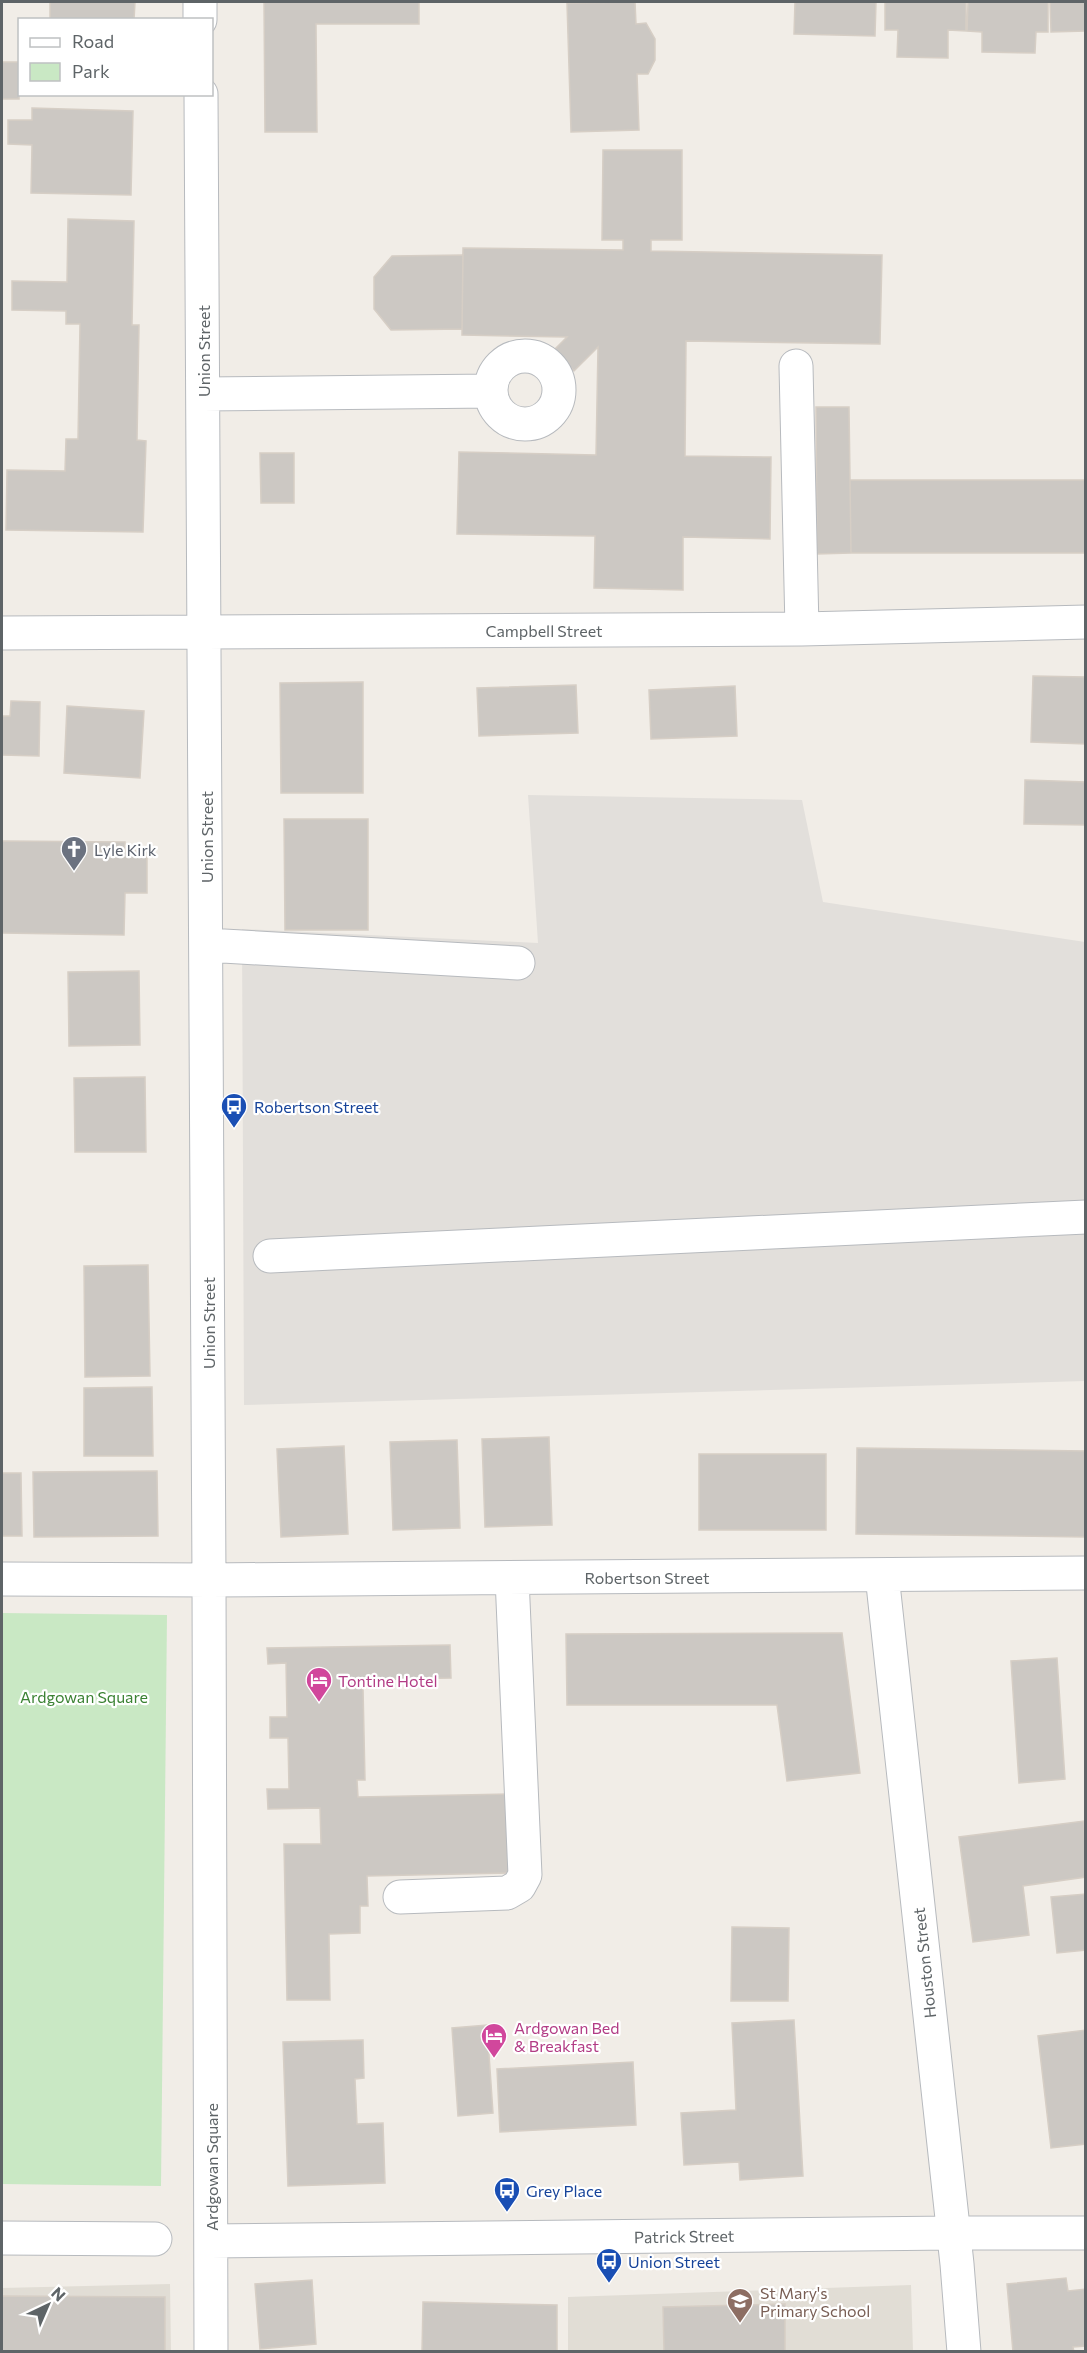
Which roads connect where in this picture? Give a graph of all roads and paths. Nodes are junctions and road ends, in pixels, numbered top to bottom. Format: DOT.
graph roads {
  1 [pos="200,2"];
  2 [pos="200,18"];
  3 [pos="201,96"];
  4 [pos="796,366"];
  5 [pos="491,391"];
  6 [pos="203,394"];
  7 [pos="1086,622"];
  8 [pos="802,629"];
  9 [pos="205,632"];
  10 [pos="2,633"];
  11 [pos="206,945"];
  12 [pos="518,963"];
  13 [pos="1086,1217"];
  14 [pos="270,1256"];
  15 [pos="1086,1573"];
  16 [pos="882,1575"];
  17 [pos="512,1578"];
  18 [pos="2,1579"];
  19 [pos="209,1580"];
  20 [pos="400,1898"];
  21 [pos="952,2233"];
  22 [pos="1086,2233"];
  23 [pos="2,2238"];
  24 [pos="155,2239"];
  25 [pos="212,2241"];
  26 [pos="211,2352"];
  27 [pos="964,2352"];
  1 -- 2 [label="street"];
  3 -- 6 [label="street, Union Street"];
  4 -- 8 [label="street"];
  5 -- 6 [label="street"];
  6 -- 9 [label="street, Union Street"];
  7 -- 8 [label="street, Campbell Street"];
  8 -- 9 [label="street, Campbell Street"];
  9 -- 10 [label="street, Campbell Street"];
  9 -- 11 [label="street, Union Street"];
  11 -- 12 [label="street"];
  11 -- 19 [label="street, Union Street"];
  13 -- 14 [label="street"];
  15 -- 16 [label="street, Robertson Street"];
  16 -- 17 [label="street, Robertson Street"];
  16 -- 21 [label="street, Houston Street"];
  17 -- 19 [label="street, Robertson Street"];
  17 -- 20 [label="street"];
  18 -- 19 [label="street"];
  19 -- 25 [label="street, Ardgowan Square"];
  21 -- 22 [label="street, Patrick Street"];
  21 -- 25 [label="street, Patrick Street"];
  21 -- 27 [label="street, Houston Street"];
  23 -- 24 [label="street"];
  25 -- 26 [label="street"];
}
